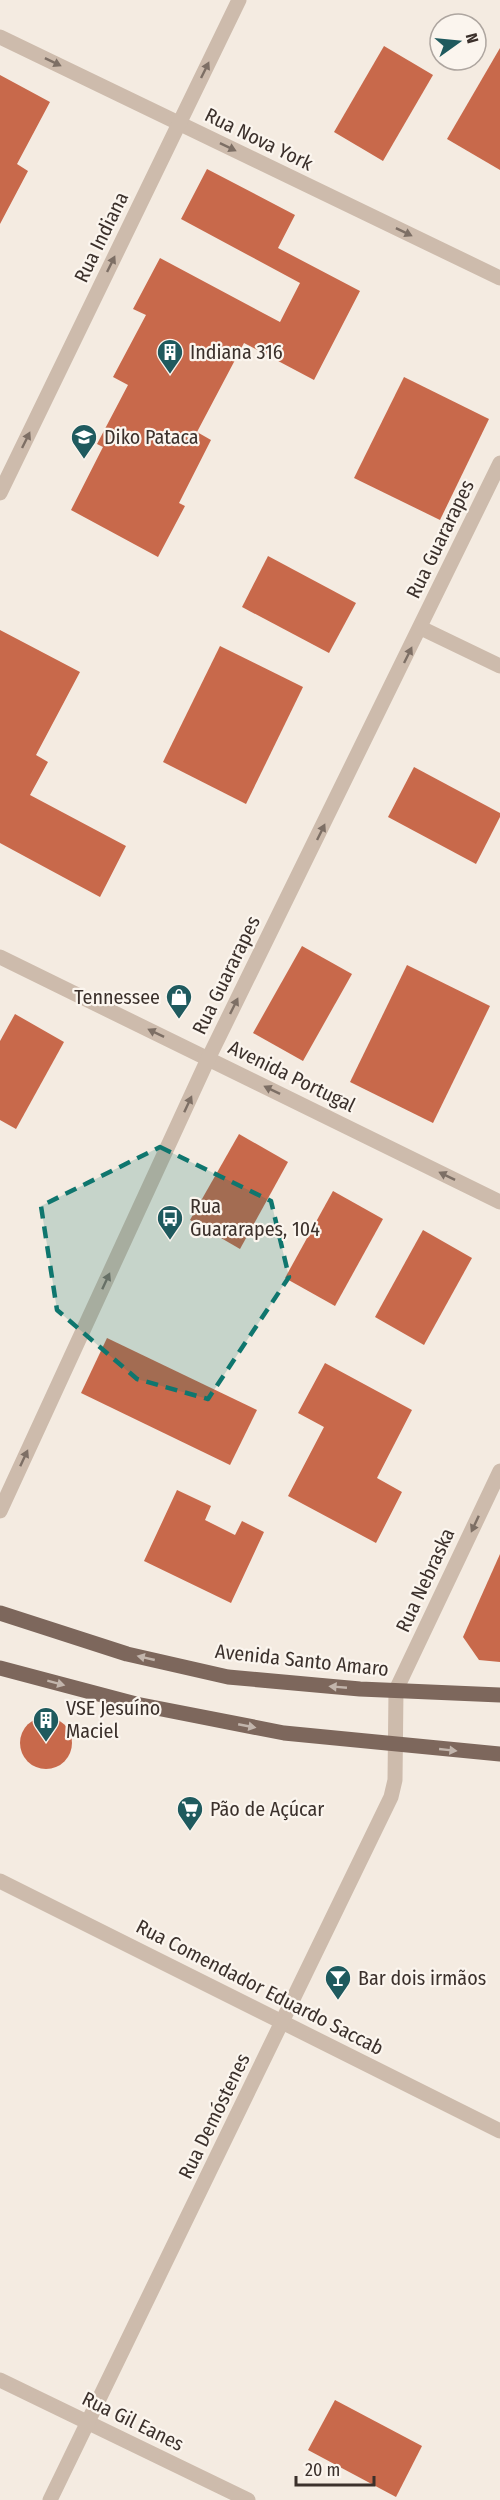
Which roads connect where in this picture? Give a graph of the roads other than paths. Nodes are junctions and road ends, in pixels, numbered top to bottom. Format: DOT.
graph roads {
  1 [pos="239,0"];
  2 [pos="0,37"];
  3 [pos="179,123"];
  4 [pos="500,278"];
  5 [pos="500,463"];
  6 [pos="0,493"];
  7 [pos="421,628"];
  8 [pos="500,666"];
  9 [pos="0,957"];
  10 [pos="208,1059"];
  11 [pos="500,1202"];
  12 [pos="500,1471"];
  13 [pos="0,1511"];
  14 [pos="0,1613"];
  15 [pos="0,1668"];
  16 [pos="396,1690"];
  17 [pos="500,1695"];
  18 [pos="395,1744"];
  19 [pos="500,1754"];
  20 [pos="0,1881"];
  21 [pos="283,2021"];
  22 [pos="500,2131"];
  23 [pos="0,2380"];
  24 [pos="88,2422"];
  25 [pos="50,2500"];
  26 [pos="248,2500"];
  3 -- 1 [label="street, Rua Indiana, one-way"];
  2 -- 3 [label="street, Rua Nova York, one-way"];
  3 -- 4 [label="street, Rua Nova York, one-way"];
  6 -- 3 [label="street, Rua Indiana, one-way"];
  5 -- 7 [label="street, Rua Guararapes"];
  7 -- 8 [label="street"];
  10 -- 7 [label="street, Rua Guararapes, one-way"];
  10 -- 9 [label="street, Avenida Portugal, one-way"];
  11 -- 10 [label="street, Avenida Portugal, one-way"];
  13 -- 10 [label="street, Rua Guararapes, one-way"];
  12 -- 16 [label="street, Rua Nebraska, one-way"];
  16 -- 14 [label="main road, Avenida Santo Amaro, one-way"];
  15 -- 18 [label="main road, one-way"];
  16 -- 17 [label="main road, Avenida Santo Amaro"];
  16 -- 18 [label="street, Rua Nebraska"];
  18 -- 19 [label="main road, one-way"];
  18 -- 21 [label="street, Rua Demóstenes"];
  20 -- 21 [label="street, Rua Comendador Eduardo Saccab"];
  21 -- 22 [label="street, Rua Comendador Eduardo Saccab"];
  21 -- 24 [label="street, Rua Demóstenes"];
  23 -- 24 [label="street, Rua Gil Eanes"];
  24 -- 25 [label="street, Rua Demóstenes"];
  24 -- 26 [label="street, Rua Gil Eanes"];
}
